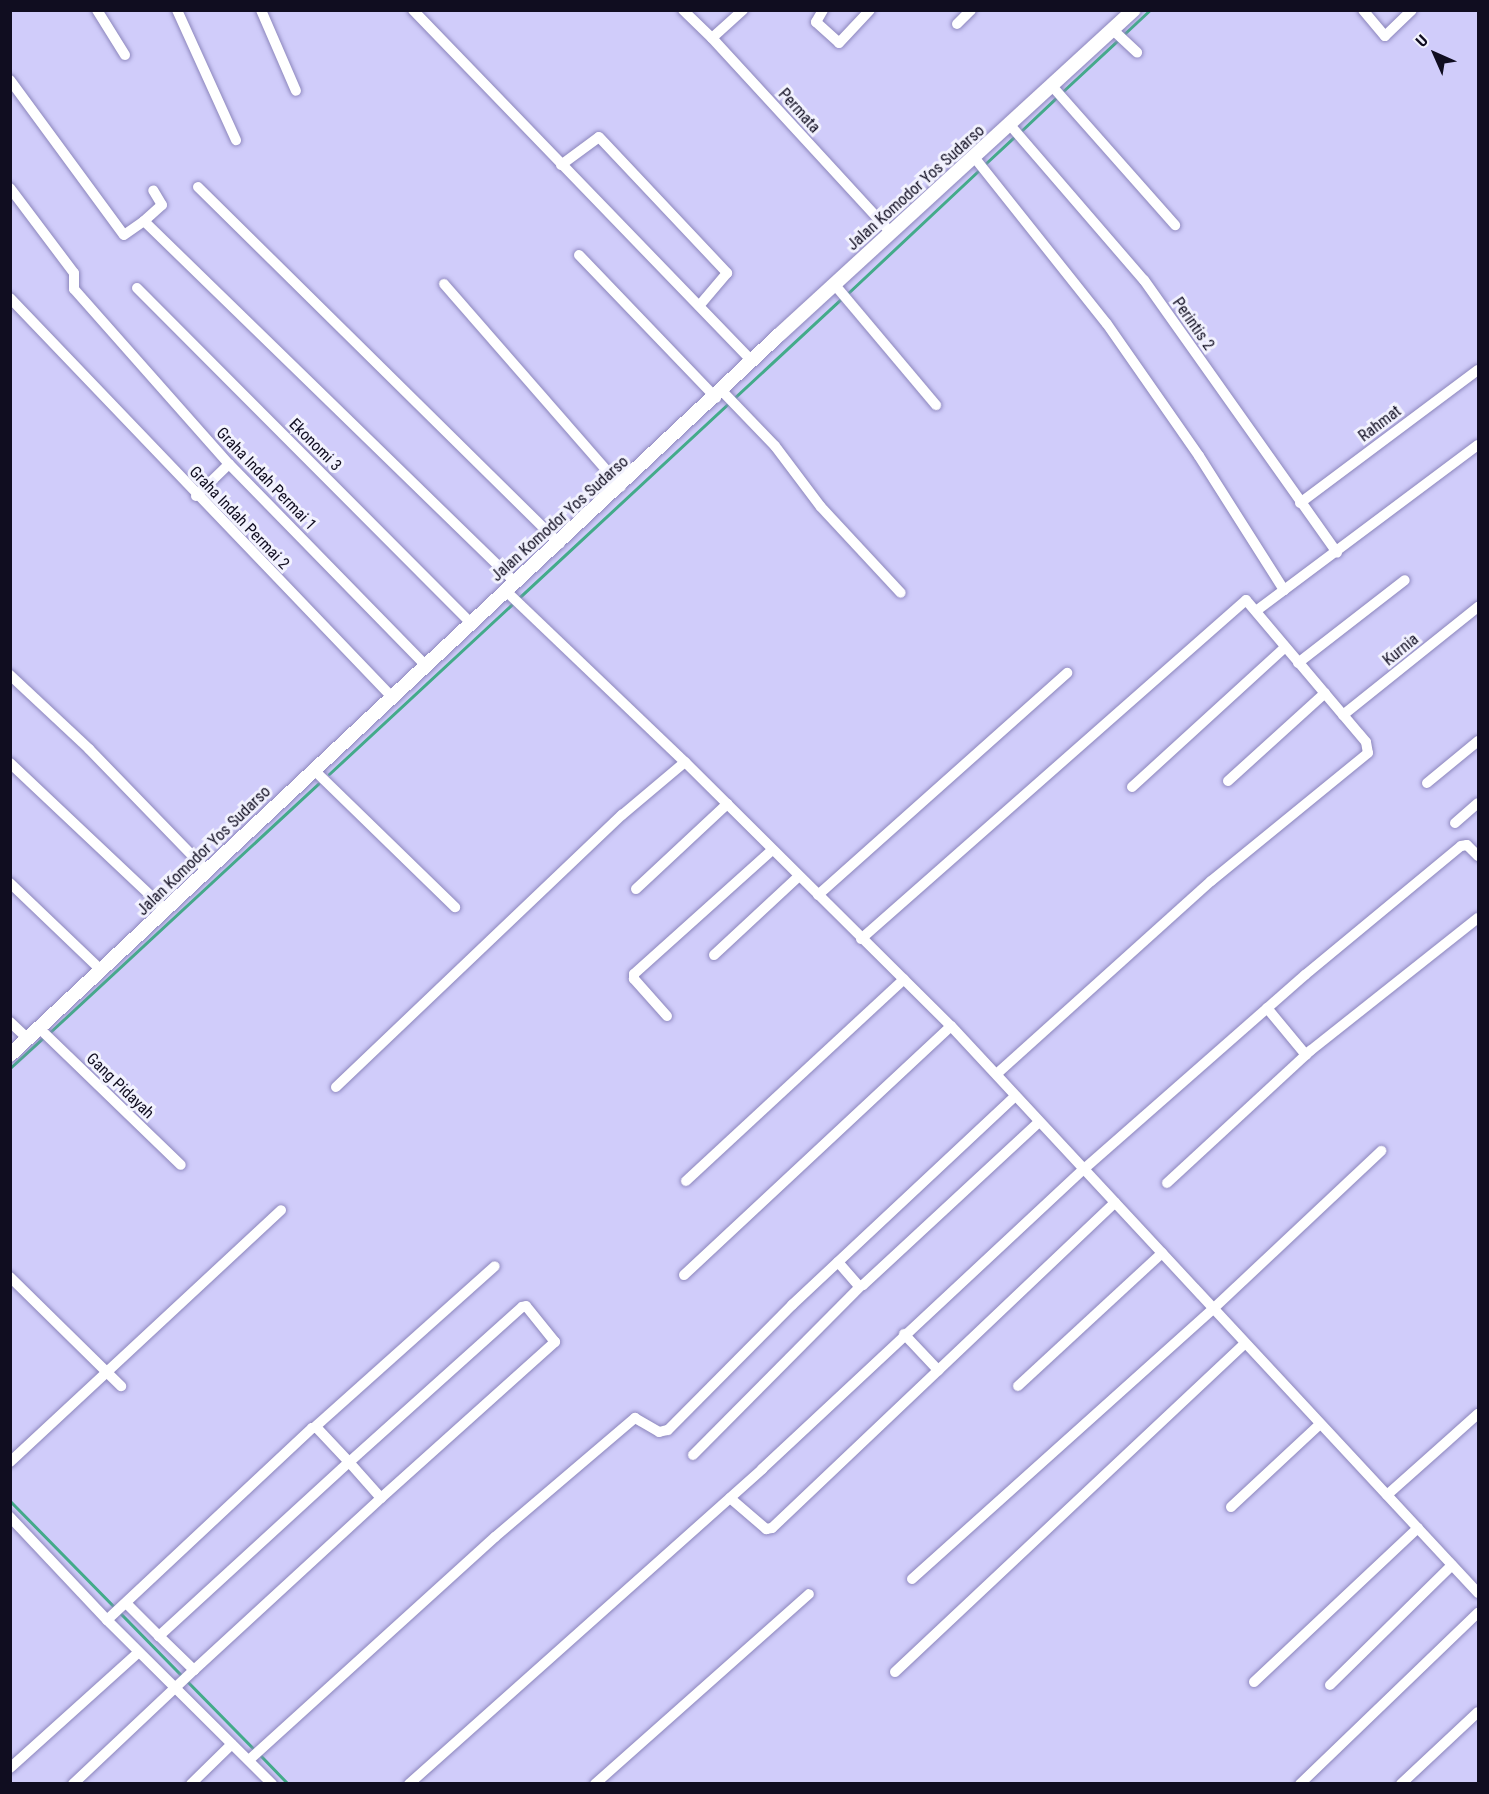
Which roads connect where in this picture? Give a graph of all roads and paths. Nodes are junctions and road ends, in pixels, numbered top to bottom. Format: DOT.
graph roads {
  1 [pos="97,10"];
  2 [pos="177,10"];
  3 [pos="261,10"];
  4 [pos="414,10"];
  5 [pos="683,10"];
  6 [pos="742,10"];
  7 [pos="823,10"];
  8 [pos="870,10"];
  9 [pos="971,10"];
  10 [pos="1134,10"];
  11 [pos="1363,10"];
  12 [pos="1412,10"];
  13 [pos="957,24"];
  14 [pos="1115,32"];
  15 [pos="712,38"];
  16 [pos="1137,52"];
  17 [pos="125,55"];
  18 [pos="10,80"];
  19 [pos="1054,89"];
  20 [pos="296,91"];
  21 [pos="1013,128"];
  22 [pos="236,140"];
  23 [pos="976,161"];
  24 [pos="561,165"];
  25 [pos="198,187"];
  26 [pos="10,188"];
  27 [pos="153,190"];
  28 [pos="144,221"];
  29 [pos="1175,225"];
  30 [pos="891,233"];
  31 [pos="579,255"];
  32 [pos="444,285"];
  33 [pos="137,288"];
  34 [pos="838,288"];
  35 [pos="10,297"];
  36 [pos="699,306"];
  37 [pos="752,362"];
  38 [pos="1479,369"];
  39 [pos="722,396"];
  40 [pos="936,405"];
  41 [pos="1479,446"];
  42 [pos="229,464"];
  43 [pos="621,486"];
  44 [pos="196,495"];
  45 [pos="1300,503"];
  46 [pos="560,544"];
  47 [pos="1337,553"];
  48 [pos="1405,580"];
  49 [pos="511,590"];
  50 [pos="1284,590"];
  51 [pos="901,593"];
  52 [pos="1479,607"];
  53 [pos="1256,611"];
  54 [pos="471,623"];
  55 [pos="1284,648"];
  56 [pos="1298,663"];
  57 [pos="425,665"];
  58 [pos="1067,673"];
  59 [pos="10,675"];
  60 [pos="1324,693"];
  61 [pos="392,697"];
  62 [pos="1343,715"];
  63 [pos="1479,741"];
  64 [pos="686,762"];
  65 [pos="10,763"];
  66 [pos="314,770"];
  67 [pos="1228,781"];
  68 [pos="1426,783"];
  69 [pos="1132,787"];
  70 [pos="1479,803"];
  71 [pos="727,804"];
  72 [pos="1455,823"];
  73 [pos="771,850"];
  74 [pos="1479,856"];
  75 [pos="208,872"];
  76 [pos="798,877"];
  77 [pos="10,883"];
  78 [pos="636,890"];
  79 [pos="818,895"];
  80 [pos="455,907"];
  81 [pos="166,910"];
  82 [pos="1479,918"];
  83 [pos="861,939"];
  84 [pos="714,955"];
  85 [pos="101,970"];
  86 [pos="904,979"];
  87 [pos="1267,1008"];
  88 [pos="667,1016"];
  89 [pos="10,1022"];
  90 [pos="951,1026"];
  91 [pos="41,1030"];
  92 [pos="28,1039"];
  93 [pos="10,1055"];
  94 [pos="1306,1055"];
  95 [pos="997,1074"];
  96 [pos="336,1087"];
  97 [pos="1015,1096"];
  98 [pos="1038,1123"];
  99 [pos="1381,1151"];
  100 [pos="181,1165"];
  101 [pos="1084,1169"];
  102 [pos="686,1181"];
  103 [pos="1167,1183"];
  104 [pos="1115,1202"];
  105 [pos="280,1210"];
  106 [pos="1162,1253"];
  107 [pos="838,1262"];
  108 [pos="495,1266"];
  109 [pos="684,1275"];
  110 [pos="10,1277"];
  111 [pos="861,1286"];
  112 [pos="1213,1309"];
  113 [pos="904,1334"];
  114 [pos="1245,1343"];
  115 [pos="938,1370"];
  116 [pos="109,1371"];
  117 [pos="121,1386"];
  118 [pos="1018,1386"];
  119 [pos="1479,1414"];
  120 [pos="1320,1424"];
  121 [pos="315,1427"];
  122 [pos="693,1455"];
  123 [pos="10,1462"];
  124 [pos="349,1462"];
  125 [pos="1387,1495"];
  126 [pos="381,1497"];
  127 [pos="730,1498"];
  128 [pos="1231,1507"];
  129 [pos="10,1517"];
  130 [pos="1418,1528"];
  131 [pos="1452,1565"];
  132 [pos="912,1579"];
  133 [pos="1479,1593"];
  134 [pos="809,1594"];
  135 [pos="124,1604"];
  136 [pos="1479,1613"];
  137 [pos="108,1619"];
  138 [pos="159,1636"];
  139 [pos="139,1652"];
  140 [pos="193,1672"];
  141 [pos="895,1672"];
  142 [pos="1254,1682"];
  143 [pos="177,1685"];
  144 [pos="1330,1685"];
  145 [pos="1479,1712"];
  146 [pos="232,1744"];
  147 [pos="252,1758"];
  148 [pos="10,1768"];
  149 [pos="73,1784"];
  150 [pos="191,1784"];
  151 [pos="272,1784"];
  152 [pos="409,1784"];
  153 [pos="595,1784"];
  154 [pos="1300,1784"];
  155 [pos="1401,1784"];
  1 -- 17 [label="street"];
  2 -- 22 [label="street"];
  3 -- 20 [label="street"];
  4 -- 24 [label="street"];
  5 -- 15 [label="street, Permata"];
  6 -- 15 [label="street"];
  7 -- 8 [label="street"];
  9 -- 13 [label="street"];
  10 -- 14 [label="street, Jalan Komodor Yos Sudarso"];
  11 -- 12 [label="street"];
  14 -- 16 [label="street"];
  14 -- 19 [label="street, Jalan Komodor Yos Sudarso"];
  15 -- 30 [label="street, Permata"];
  18 -- 28 [label="street"];
  19 -- 21 [label="street, Jalan Komodor Yos Sudarso"];
  19 -- 29 [label="street"];
  21 -- 23 [label="street, Jalan Komodor Yos Sudarso"];
  21 -- 45 [label="street, Perintis 2"];
  23 -- 30 [label="street, Jalan Komodor Yos Sudarso"];
  23 -- 50 [label="street"];
  24 -- 36 [label="street"];
  24 -- 36 [label="street"];
  25 -- 46 [label="street"];
  26 -- 42 [label="street, Graha Indah Permai 1"];
  27 -- 28 [label="street"];
  28 -- 49 [label="street"];
  30 -- 34 [label="street, Jalan Komodor Yos Sudarso"];
  31 -- 39 [label="street"];
  32 -- 43 [label="street"];
  33 -- 54 [label="street, Ekonomi 3"];
  34 -- 37 [label="street, Jalan Komodor Yos Sudarso"];
  34 -- 40 [label="street"];
  35 -- 44 [label="street, Graha Indah Permai 2"];
  36 -- 37 [label="street"];
  37 -- 39 [label="street, Jalan Komodor Yos Sudarso"];
  38 -- 45 [label="street, Rahmat"];
  39 -- 43 [label="street, Jalan Komodor Yos Sudarso"];
  39 -- 51 [label="street"];
  41 -- 47 [label="street"];
  42 -- 44 [label="street"];
  42 -- 57 [label="street, Graha Indah Permai 1"];
  43 -- 46 [label="street, Jalan Komodor Yos Sudarso"];
  44 -- 61 [label="street, Graha Indah Permai 2"];
  45 -- 47 [label="street, Perintis 2"];
  46 -- 49 [label="street, Jalan Komodor Yos Sudarso"];
  47 -- 50 [label="street"];
  48 -- 56 [label="street"];
  49 -- 54 [label="street, Jalan Komodor Yos Sudarso"];
  49 -- 64 [label="street"];
  50 -- 53 [label="street"];
  52 -- 62 [label="street, Kurnia"];
  53 -- 55 [label="street"];
  53 -- 83 [label="street"];
  54 -- 57 [label="street, Jalan Komodor Yos Sudarso"];
  55 -- 56 [label="street"];
  55 -- 69 [label="street"];
  56 -- 60 [label="street"];
  57 -- 61 [label="street, Jalan Komodor Yos Sudarso"];
  58 -- 79 [label="street"];
  59 -- 75 [label="street"];
  60 -- 62 [label="street"];
  60 -- 67 [label="street"];
  61 -- 66 [label="street, Jalan Komodor Yos Sudarso"];
  62 -- 95 [label="street"];
  63 -- 68 [label="street"];
  64 -- 71 [label="street"];
  64 -- 96 [label="street"];
  65 -- 81 [label="street"];
  66 -- 75 [label="street, Jalan Komodor Yos Sudarso"];
  66 -- 80 [label="street"];
  70 -- 72 [label="street"];
  71 -- 73 [label="street"];
  71 -- 78 [label="street"];
  73 -- 76 [label="street"];
  73 -- 88 [label="street"];
  74 -- 87 [label="street"];
  75 -- 81 [label="street, Jalan Komodor Yos Sudarso"];
  76 -- 79 [label="street"];
  76 -- 84 [label="street"];
  77 -- 85 [label="street"];
  79 -- 83 [label="street"];
  81 -- 85 [label="street, Jalan Komodor Yos Sudarso"];
  82 -- 94 [label="street"];
  83 -- 86 [label="street"];
  85 -- 91 [label="street, Jalan Komodor Yos Sudarso"];
  86 -- 90 [label="street"];
  86 -- 102 [label="street"];
  87 -- 94 [label="street"];
  87 -- 101 [label="street"];
  89 -- 92 [label="street"];
  90 -- 95 [label="street"];
  90 -- 109 [label="street"];
  91 -- 92 [label="street, Jalan Komodor Yos Sudarso"];
  91 -- 100 [label="street, Gang Pidayah"];
  92 -- 93 [label="street, Jalan Komodor Yos Sudarso"];
  94 -- 103 [label="street"];
  95 -- 97 [label="street"];
  97 -- 98 [label="street"];
  97 -- 107 [label="street"];
  98 -- 101 [label="street"];
  98 -- 111 [label="street"];
  99 -- 112 [label="street"];
  101 -- 104 [label="street"];
  101 -- 113 [label="street"];
  104 -- 106 [label="street"];
  104 -- 115 [label="street"];
  105 -- 116 [label="street"];
  106 -- 112 [label="street"];
  106 -- 118 [label="street"];
  107 -- 111 [label="street"];
  107 -- 147 [label="street"];
  108 -- 121 [label="street"];
  110 -- 116 [label="street"];
  111 -- 122 [label="street"];
  112 -- 114 [label="street"];
  112 -- 132 [label="street"];
  113 -- 115 [label="street"];
  113 -- 127 [label="street"];
  114 -- 120 [label="street"];
  114 -- 141 [label="street"];
  115 -- 127 [label="street"];
  116 -- 117 [label="street"];
  116 -- 123 [label="street"];
  119 -- 125 [label="street"];
  120 -- 125 [label="street"];
  120 -- 128 [label="street"];
  121 -- 124 [label="street"];
  121 -- 135 [label="street"];
  124 -- 126 [label="street"];
  124 -- 126 [label="street"];
  124 -- 138 [label="street"];
  125 -- 130 [label="street"];
  126 -- 140 [label="street"];
  127 -- 152 [label="street"];
  129 -- 137 [label="street"];
  130 -- 131 [label="street"];
  130 -- 142 [label="street"];
  131 -- 133 [label="street"];
  131 -- 144 [label="street"];
  134 -- 153 [label="street"];
  135 -- 137 [label="street"];
  135 -- 138 [label="street"];
  136 -- 154 [label="street"];
  137 -- 139 [label="street"];
  138 -- 140 [label="street"];
  139 -- 143 [label="street"];
  139 -- 148 [label="street"];
  140 -- 143 [label="street"];
  143 -- 146 [label="street"];
  143 -- 149 [label="street"];
  145 -- 155 [label="street"];
  146 -- 147 [label="street"];
  146 -- 150 [label="street"];
  147 -- 151 [label="street"];
}
